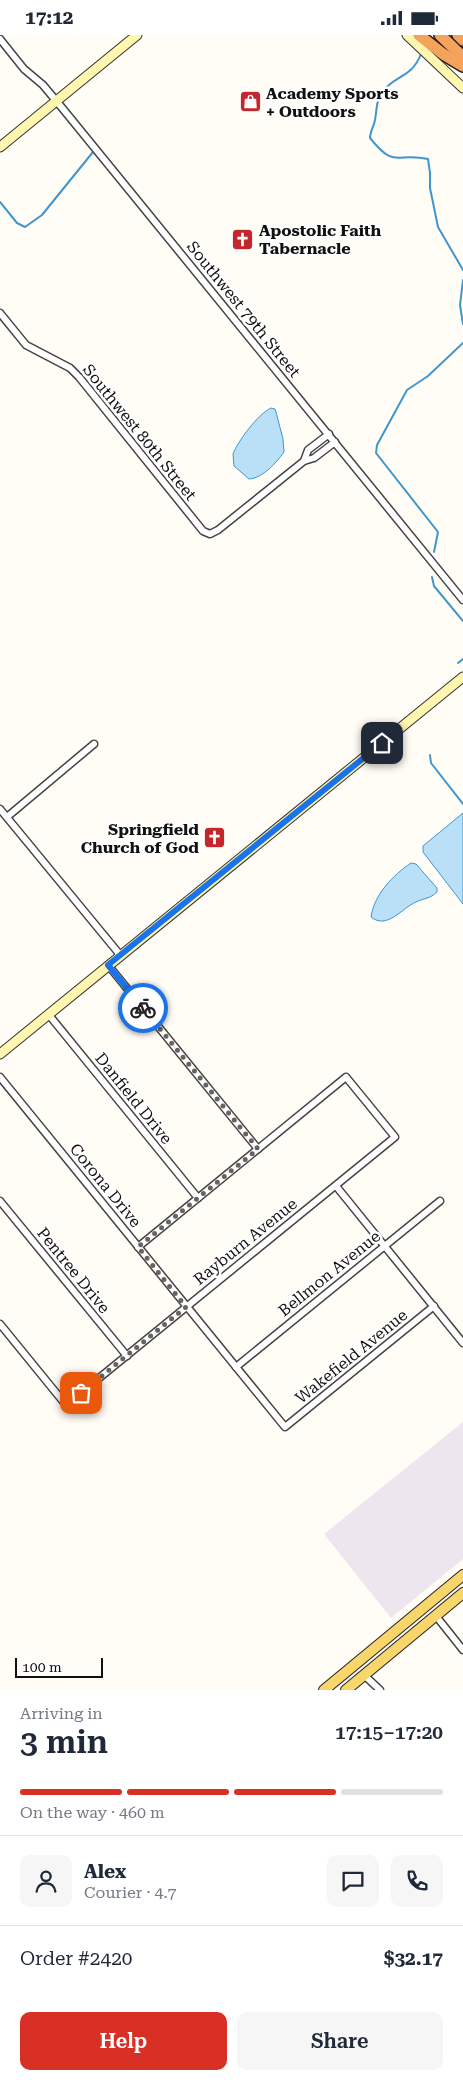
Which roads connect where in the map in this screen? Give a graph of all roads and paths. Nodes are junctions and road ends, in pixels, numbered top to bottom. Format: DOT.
graph roads {
  1 [pos="137,35"];
  2 [pos="407,35"];
  3 [pos="419,35"];
  4 [pos="440,35"];
  5 [pos="458,35"];
  6 [pos="0,39"];
  7 [pos="463,40"];
  8 [pos="463,57"];
  9 [pos="463,66"];
  10 [pos="463,88"];
  11 [pos="57,101"];
  12 [pos="0,147"];
  13 [pos="0,313"];
  14 [pos="329,433"];
  15 [pos="336,441"];
  16 [pos="304,461"];
  17 [pos="463,599"];
  18 [pos="463,677"];
  19 [pos="94,744"];
  20 [pos="0,809"];
  21 [pos="7,817"];
  22 [pos="121,956"];
  23 [pos="108,965"];
  24 [pos="49,1015"];
  25 [pos="0,1054"];
  26 [pos="0,1077"];
  27 [pos="258,1149"];
  28 [pos="336,1186"];
  29 [pos="198,1198"];
  30 [pos="0,1201"];
  31 [pos="440,1201"];
  32 [pos="385,1246"];
  33 [pos="138,1247"];
  34 [pos="434,1306"];
  35 [pos="186,1307"];
  36 [pos="0,1324"];
  37 [pos="463,1343"];
  38 [pos="126,1356"];
  39 [pos="236,1367"];
  40 [pos="285,1427"];
  41 [pos="463,1575"];
  42 [pos="463,1593"];
  43 [pos="436,1616"];
  44 [pos="406,1622"];
  45 [pos="415,1633"];
  46 [pos="463,1650"];
  47 [pos="364,1675"];
  48 [pos="324,1690"];
  49 [pos="346,1690"];
  50 [pos="380,1690"];
  1 -- 11 [label="main road"];
  2 -- 10 [label="main road"];
  3 -- 9 [label="highway"];
  4 -- 8 [label="highway"];
  5 -- 7 [label="highway"];
  6 -- 11 [label="street, Southwest 79th Street"];
  11 -- 12 [label="main road"];
  11 -- 14 [label="street, Southwest 79th Street"];
  13 -- 16 [label="street, Southwest 80th Street"];
  14 -- 15 [label="street, Southwest 79th Street"];
  14 -- 16 [label="street"];
  15 -- 16 [label="street"];
  15 -- 17 [label="street, Southwest 79th Street"];
  18 -- 22 [label="main road"];
  19 -- 21 [label="street"];
  20 -- 21 [label="street"];
  21 -- 22 [label="street"];
  22 -- 23 [label="main road"];
  23 -- 24 [label="main road"];
  23 -- 27 [label="street"];
  24 -- 25 [label="main road"];
  24 -- 29 [label="street, Danfield Drive"];
  26 -- 33 [label="street, Corona Drive"];
  27 -- 28 [label="street, Rayburn Avenue"];
  27 -- 29 [label="street"];
  28 -- 32 [label="street"];
  28 -- 35 [label="street, Rayburn Avenue"];
  29 -- 33 [label="street"];
  30 -- 38 [label="street, Pentree Drive"];
  31 -- 32 [label="street, Bellmon Avenue"];
  32 -- 34 [label="street"];
  32 -- 39 [label="street, Bellmon Avenue"];
  33 -- 35 [label="street, Corona Drive"];
  34 -- 37 [label="street"];
  34 -- 40 [label="street, Wakefield Avenue"];
  35 -- 38 [label="street, Rayburn Avenue"];
  35 -- 39 [label="street, Corona Drive"];
  36 -- 38 [label="street, Rayburn Avenue"];
  39 -- 40 [label="street, Corona Drive"];
  41 -- 44 [label="main road"];
  42 -- 43 [label="main road"];
  43 -- 45 [label="main road"];
  43 -- 46 [label="street"];
  44 -- 45 [label="main road"];
  44 -- 48 [label="main road"];
  45 -- 47 [label="main road"];
  47 -- 49 [label="main road"];
  47 -- 50 [label="street"];
}
